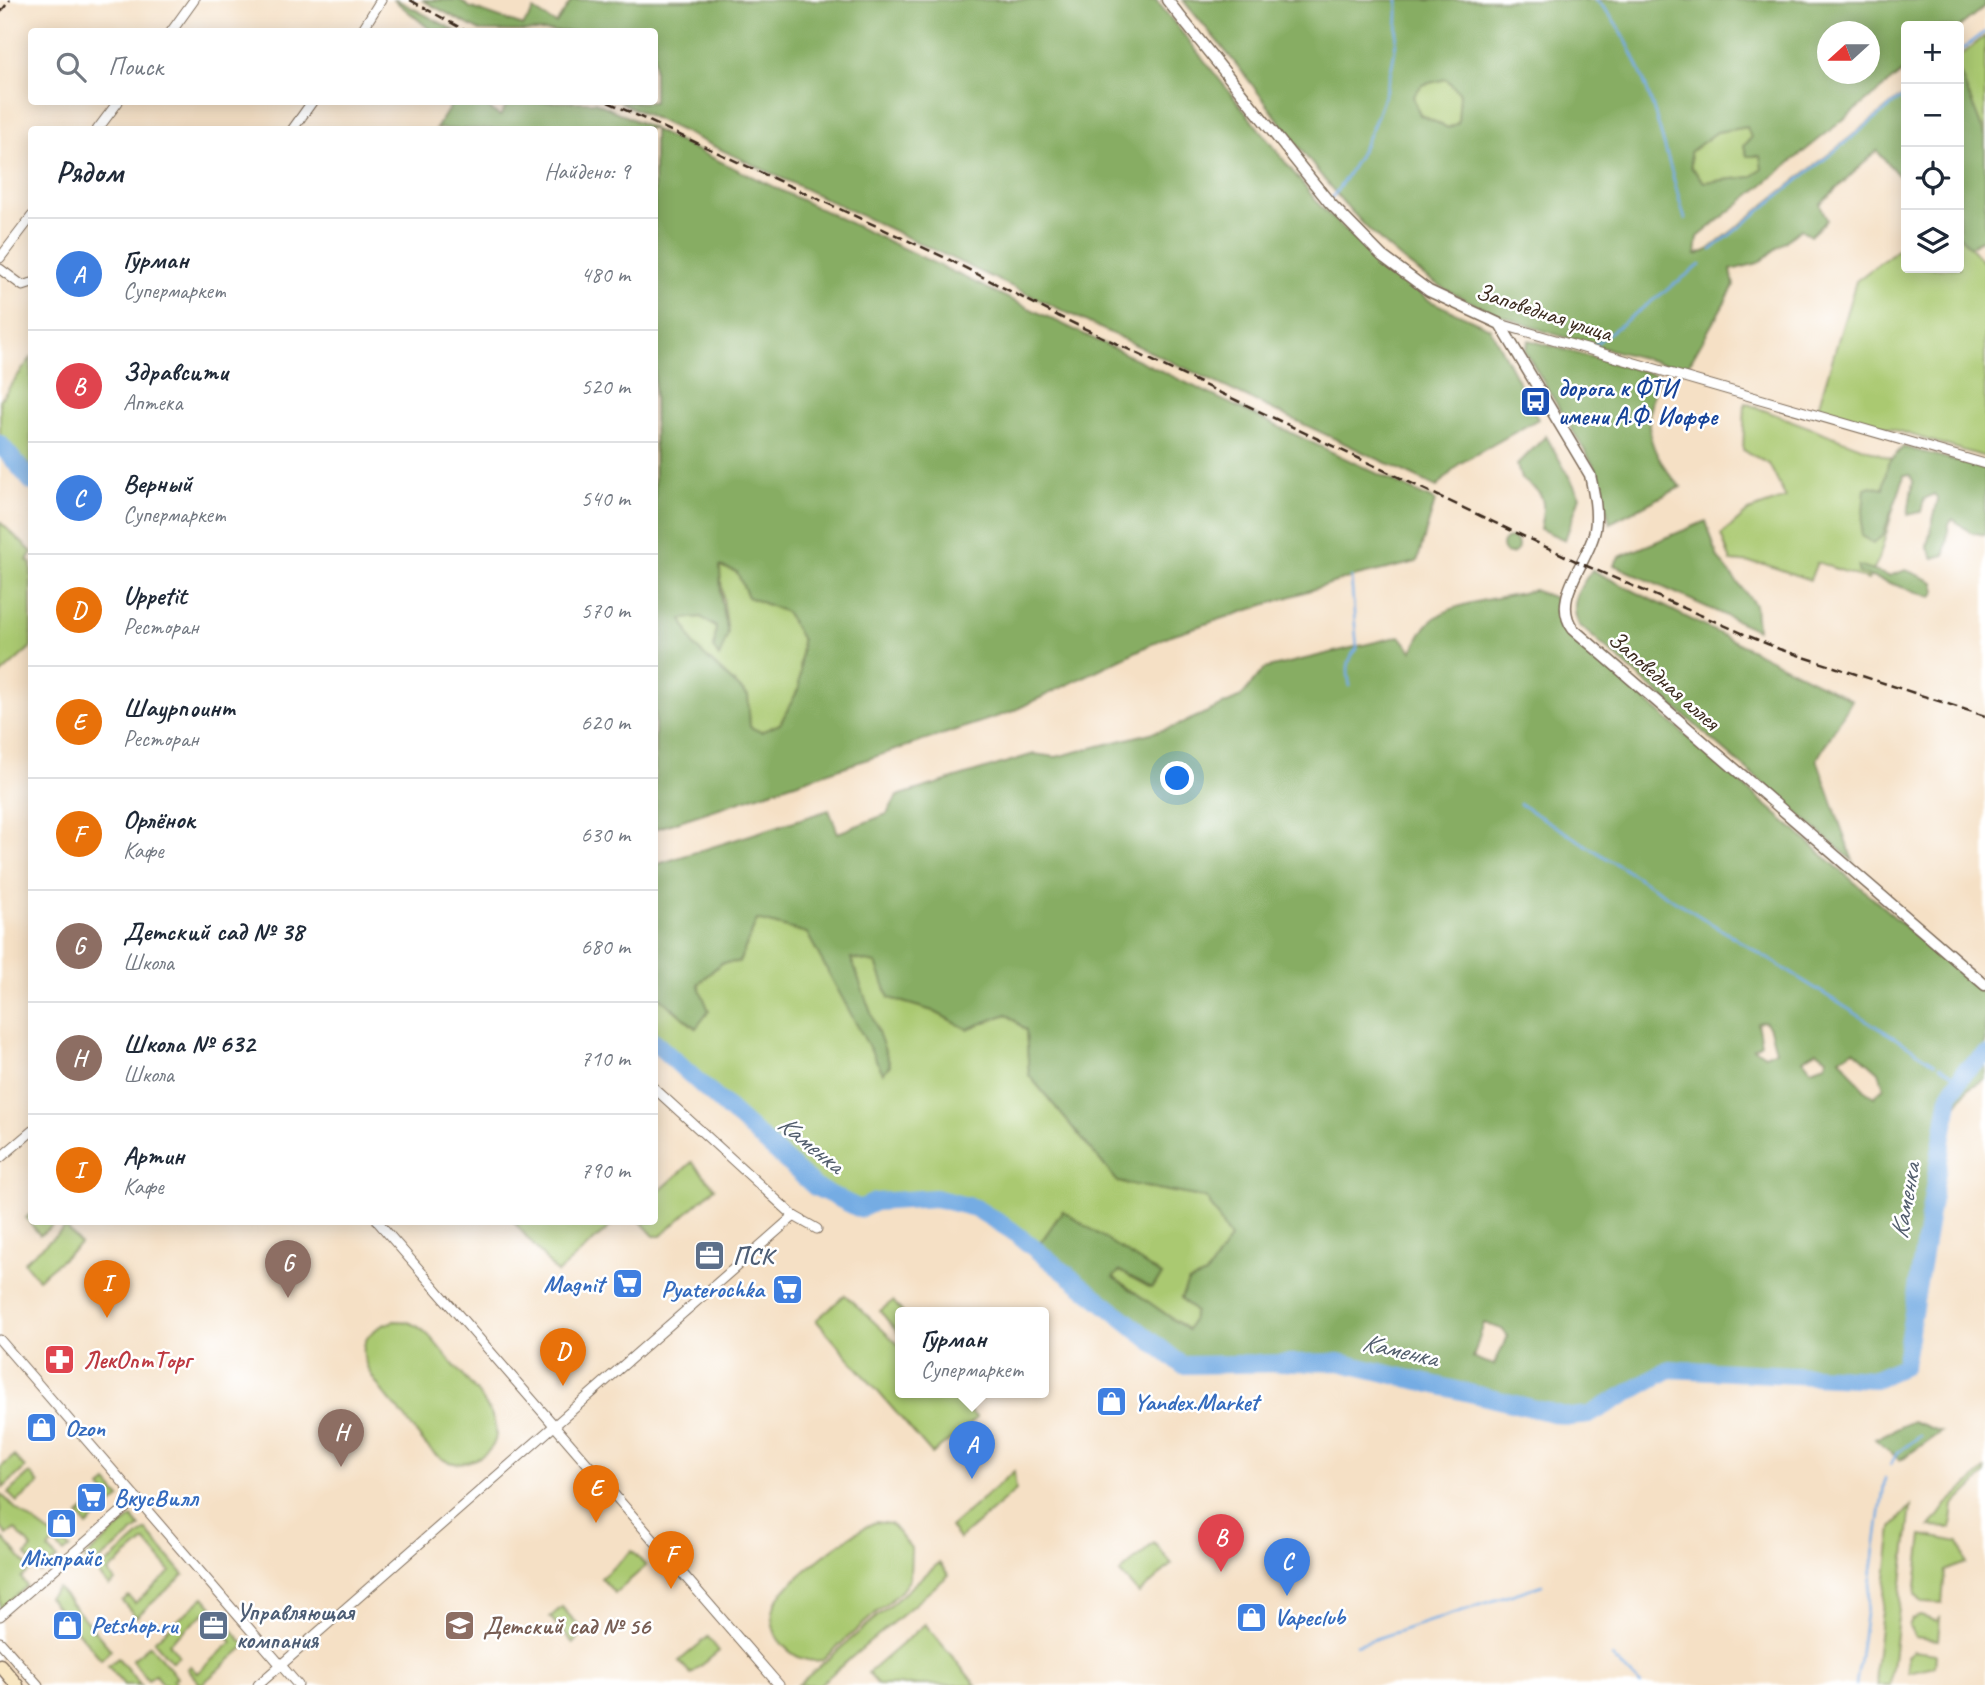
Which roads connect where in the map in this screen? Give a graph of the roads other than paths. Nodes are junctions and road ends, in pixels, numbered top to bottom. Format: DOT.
graph roads {
  1 [pos="194,0"];
  2 [pos="381,0"];
  3 [pos="1167,0"];
  4 [pos="174,28"];
  5 [pos="364,28"];
  6 [pos="116,105"];
  7 [pos="310,105"];
  8 [pos="100,126"];
  9 [pos="295,126"];
  10 [pos="28,221"];
  11 [pos="0,258"];
  12 [pos="0,269"];
  13 [pos="28,284"];
  14 [pos="1500,324"];
  15 [pos="1985,464"];
  16 [pos="1985,985"];
  17 [pos="658,1092"];
  18 [pos="28,1134"];
  19 [pos="0,1158"];
  20 [pos="794,1216"];
  21 [pos="381,1225"];
  22 [pos="817,1229"];
  23 [pos="0,1340"];
  24 [pos="555,1426"];
  25 [pos="137,1498"];
  26 [pos="0,1616"];
  27 [pos="0,1642"];
  28 [pos="0,1665"];
  29 [pos="281,1665"];
  30 [pos="17,1685"];
  31 [pos="37,1685"];
  32 [pos="258,1685"];
  33 [pos="298,1685"];
  34 [pos="779,1685"];
  1 -- 4 [label="street"];
  2 -- 5 [label="street"];
  3 -- 14 [label="street, Заповедная улица"];
  6 -- 8 [label="street"];
  7 -- 9 [label="street"];
  10 -- 11 [label="street"];
  12 -- 13 [label="street"];
  14 -- 15 [label="street, Заповедная улица"];
  14 -- 16 [label="street, Заповедная аллея"];
  17 -- 20 [label="street"];
  18 -- 19 [label="street"];
  20 -- 22 [label="street"];
  20 -- 24 [label="street"];
  21 -- 24 [label="street"];
  23 -- 25 [label="street"];
  24 -- 29 [label="street"];
  24 -- 34 [label="street"];
  25 -- 26 [label="street"];
  25 -- 29 [label="street"];
  27 -- 31 [label="street"];
  28 -- 30 [label="main road"];
  29 -- 32 [label="street"];
  29 -- 33 [label="street"];
}
